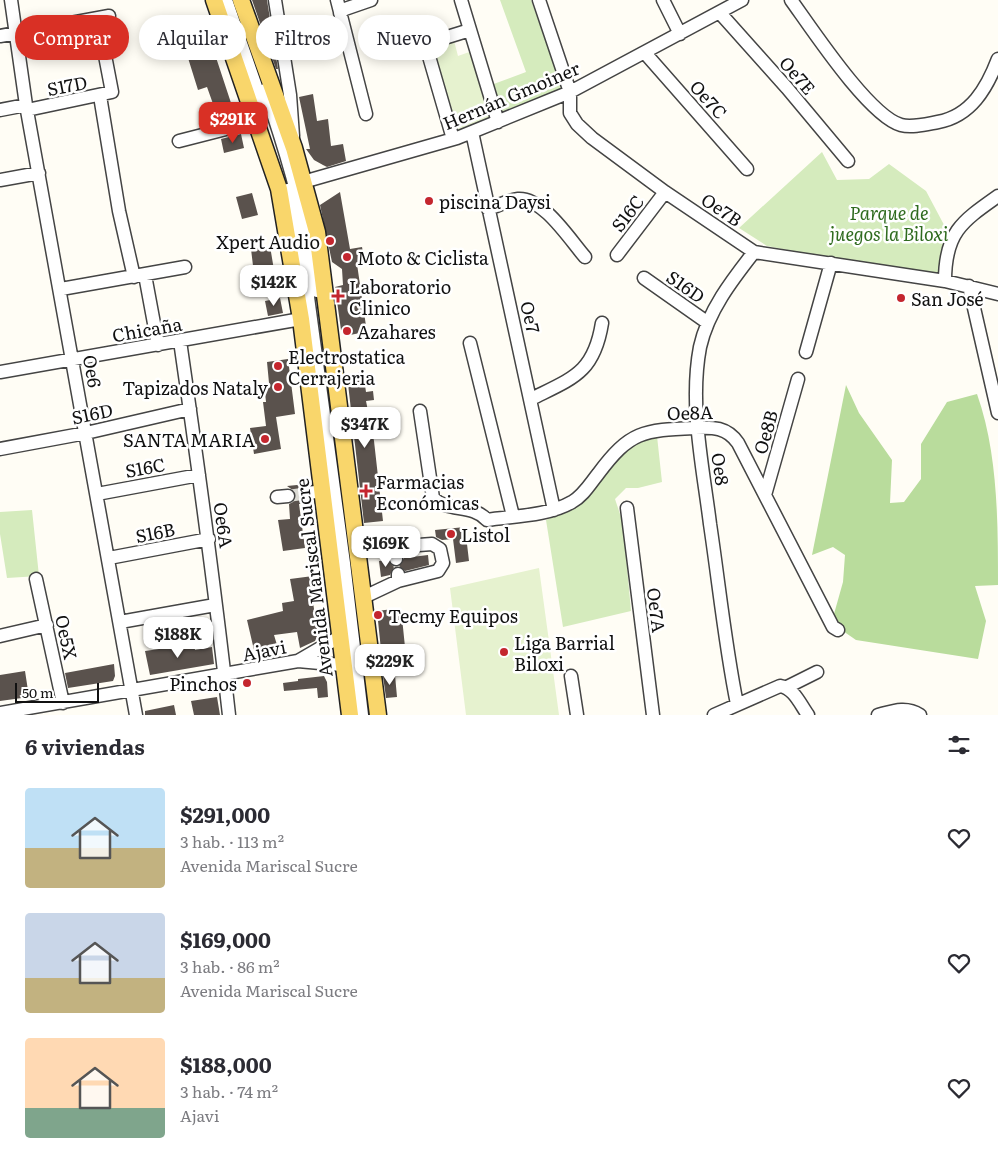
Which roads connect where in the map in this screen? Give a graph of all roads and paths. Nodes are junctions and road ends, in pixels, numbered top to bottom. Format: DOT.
graph roads {
  1 [pos="11,0"];
  2 [pos="214,0"];
  3 [pos="226,0"];
  4 [pos="234,0"];
  5 [pos="241,0"];
  6 [pos="275,0"];
  7 [pos="371,0"];
  8 [pos="460,0"];
  9 [pos="539,0"];
  10 [pos="663,0"];
  11 [pos="742,0"];
  12 [pos="791,0"];
  13 [pos="339,6"];
  14 [pos="720,13"];
  15 [pos="15,26"];
  16 [pos="470,30"];
  17 [pos="15,33"];
  18 [pos="680,34"];
  19 [pos="0,36"];
  20 [pos="644,53"];
  21 [pos="998,59"];
  22 [pos="20,60"];
  23 [pos="105,60"];
  24 [pos="570,92"];
  25 [pos="106,94"];
  26 [pos="27,108"];
  27 [pos="0,110"];
  28 [pos="366,114"];
  29 [pos="257,121"];
  30 [pos="498,122"];
  31 [pos="472,132"];
  32 [pos="453,139"];
  33 [pos="179,141"];
  34 [pos="294,148"];
  35 [pos="848,161"];
  36 [pos="747,169"];
  37 [pos="39,173"];
  38 [pos="0,180"];
  39 [pos="292,186"];
  40 [pos="665,192"];
  41 [pos="998,196"];
  42 [pos="488,209"];
  43 [pos="754,252"];
  44 [pos="617,256"];
  45 [pos="585,257"];
  46 [pos="831,263"];
  47 [pos="185,268"];
  48 [pos="140,276"];
  49 [pos="644,278"];
  50 [pos="945,281"];
  51 [pos="968,286"];
  52 [pos="61,289"];
  53 [pos="998,294"];
  54 [pos="301,319"];
  55 [pos="602,323"];
  56 [pos="708,323"];
  57 [pos="180,341"];
  58 [pos="470,343"];
  59 [pos="158,345"];
  60 [pos="806,352"];
  61 [pos="73,360"];
  62 [pos="0,369"];
  63 [pos="798,379"];
  64 [pos="995,385"];
  65 [pos="531,399"];
  66 [pos="190,408"];
  67 [pos="420,411"];
  68 [pos="998,413"];
  69 [pos="697,428"];
  70 [pos="86,433"];
  71 [pos="0,448"];
  72 [pos="199,475"];
  73 [pos="97,494"];
  74 [pos="765,495"];
  75 [pos="627,508"];
  76 [pos="554,510"];
  77 [pos="514,516"];
  78 [pos="209,539"];
  79 [pos="357,543"];
  80 [pos="109,558"];
  81 [pos="36,579"];
  82 [pos="364,597"];
  83 [pos="215,605"];
  84 [pos="120,622"];
  85 [pos="47,626"];
  86 [pos="838,630"];
  87 [pos="356,634"];
  88 [pos="0,636"];
  89 [pos="298,661"];
  90 [pos="359,664"];
  91 [pos="817,672"];
  92 [pos="225,675"];
  93 [pos="571,676"];
  94 [pos="787,687"];
  95 [pos="132,690"];
  96 [pos="63,703"];
  97 [pos="737,704"];
  98 [pos="35,712"];
  99 [pos="0,713"];
  100 [pos="136,715"];
  101 [pos="229,715"];
  102 [pos="350,715"];
  103 [pos="362,715"];
  104 [pos="370,715"];
  105 [pos="378,715"];
  106 [pos="577,715"];
  107 [pos="653,715"];
  108 [pos="714,715"];
  109 [pos="808,715"];
  110 [pos="878,715"];
  111 [pos="920,715"];
  1 -- 15 [label="street, Oe6"];
  2 -- 29 [label="main road, Avenida Mariscal Sucre"];
  3 -- 39 [label="street"];
  4 -- 39 [label="street"];
  5 -- 34 [label="main road, Avenida Mariscal Sucre"];
  6 -- 34 [label="street"];
  7 -- 13 [label="street"];
  8 -- 16 [label="street"];
  9 -- 24 [label="street, Oe7B"];
  10 -- 18 [label="street"];
  11 -- 14 [label="street, Hernán Gmoiner"];
  12 -- 21 [label="street"];
  13 -- 28 [label="street"];
  14 -- 18 [label="street, Hernán Gmoiner"];
  14 -- 35 [label="street, Oe7E"];
  16 -- 30 [label="street"];
  16 -- 32 [label="street"];
  17 -- 19 [label="street"];
  18 -- 20 [label="street, Hernán Gmoiner"];
  20 -- 24 [label="street, Hernán Gmoiner"];
  20 -- 36 [label="street, Oe7C"];
  22 -- 26 [label="street, Oe6"];
  23 -- 25 [label="street"];
  24 -- 30 [label="street, Hernán Gmoiner"];
  24 -- 40 [label="street, Oe7B"];
  25 -- 26 [label="street, S17D"];
  25 -- 48 [label="street"];
  26 -- 27 [label="street, S17D"];
  26 -- 37 [label="street, Oe6"];
  29 -- 33 [label="street"];
  29 -- 39 [label="main road, Avenida Mariscal Sucre"];
  30 -- 31 [label="street, Hernán Gmoiner"];
  31 -- 32 [label="street, Hernán Gmoiner"];
  31 -- 42 [label="street, Oe7"];
  32 -- 39 [label="street, Hernán Gmoiner"];
  34 -- 39 [label="main road, Avenida Mariscal Sucre"];
  37 -- 38 [label="street"];
  37 -- 52 [label="street, Oe6"];
  39 -- 54 [label="main road, Avenida Mariscal Sucre"];
  39 -- 79 [label="main road, Avenida Mariscal Sucre"];
  39 -- 87 [label="street"];
  40 -- 43 [label="street, Oe7B"];
  40 -- 44 [label="street, S16C"];
  41 -- 50 [label="street"];
  42 -- 45 [label="street"];
  42 -- 65 [label="street, Oe7"];
  43 -- 46 [label="street, Oe7B"];
  43 -- 56 [label="street, Oe8"];
  46 -- 50 [label="street, Oe7B"];
  46 -- 60 [label="street"];
  47 -- 48 [label="street"];
  48 -- 52 [label="street"];
  48 -- 59 [label="street"];
  49 -- 56 [label="street, S16D"];
  50 -- 51 [label="street, Oe7B"];
  51 -- 53 [label="street, Oe7B"];
  51 -- 64 [label="street"];
  52 -- 61 [label="street, Oe6"];
  54 -- 57 [label="street, Chicaña"];
  54 -- 87 [label="main road, Avenida Mariscal Sucre"];
  55 -- 65 [label="street"];
  56 -- 69 [label="street, Oe8"];
  57 -- 59 [label="street, Chicaña"];
  57 -- 66 [label="street, Oe6A"];
  58 -- 77 [label="street"];
  59 -- 61 [label="street, Chicaña"];
  61 -- 62 [label="street, Chicaña"];
  61 -- 70 [label="street, Oe6"];
  63 -- 74 [label="street, Oe8B"];
  64 -- 68 [label="street"];
  65 -- 76 [label="street, Oe7"];
  66 -- 70 [label="street, S16D"];
  66 -- 72 [label="street, Oe6A"];
  67 -- 77 [label="street, Oe8A"];
  69 -- 74 [label="street, Oe8A"];
  69 -- 76 [label="street, Oe8A"];
  69 -- 97 [label="street, Oe8"];
  70 -- 71 [label="street, S16D"];
  70 -- 73 [label="street, Oe6"];
  72 -- 73 [label="street, S16C"];
  72 -- 78 [label="street, Oe6A"];
  73 -- 80 [label="street, Oe6"];
  74 -- 86 [label="street, Oe8A"];
  75 -- 107 [label="street, Oe7A"];
  76 -- 77 [label="street, Oe8A"];
  78 -- 80 [label="street, S16B"];
  78 -- 83 [label="street, Oe6A"];
  79 -- 82 [label="main road, Avenida Mariscal Sucre"];
  79 -- 82 [label="street"];
  80 -- 84 [label="street, Oe6"];
  81 -- 85 [label="street, Oe5X"];
  82 -- 87 [label="main road, Avenida Mariscal Sucre"];
  83 -- 84 [label="street"];
  83 -- 92 [label="street, Oe6A"];
  84 -- 95 [label="street, Oe6"];
  85 -- 88 [label="street"];
  85 -- 96 [label="street, Oe5X"];
  87 -- 89 [label="street, Ajavi"];
  87 -- 90 [label="main road, Avenida Mariscal Sucre"];
  87 -- 90 [label="main road, Avenida Mariscal Sucre"];
  89 -- 90 [label="street, Ajavi"];
  89 -- 92 [label="street, Ajavi"];
  90 -- 102 [label="main road, Avenida Mariscal Sucre"];
  90 -- 103 [label="street"];
  90 -- 104 [label="street"];
  90 -- 105 [label="main road, Avenida Mariscal Sucre"];
  91 -- 94 [label="street"];
  92 -- 95 [label="street, Ajavi"];
  92 -- 101 [label="street, Oe6A"];
  93 -- 106 [label="street"];
  94 -- 97 [label="street"];
  94 -- 109 [label="street"];
  95 -- 96 [label="street, Ajavi"];
  95 -- 100 [label="street, Oe6"];
  96 -- 98 [label="street, Ajavi"];
  97 -- 108 [label="street"];
  98 -- 99 [label="street, Ajavi"];
  110 -- 111 [label="street"];
}
